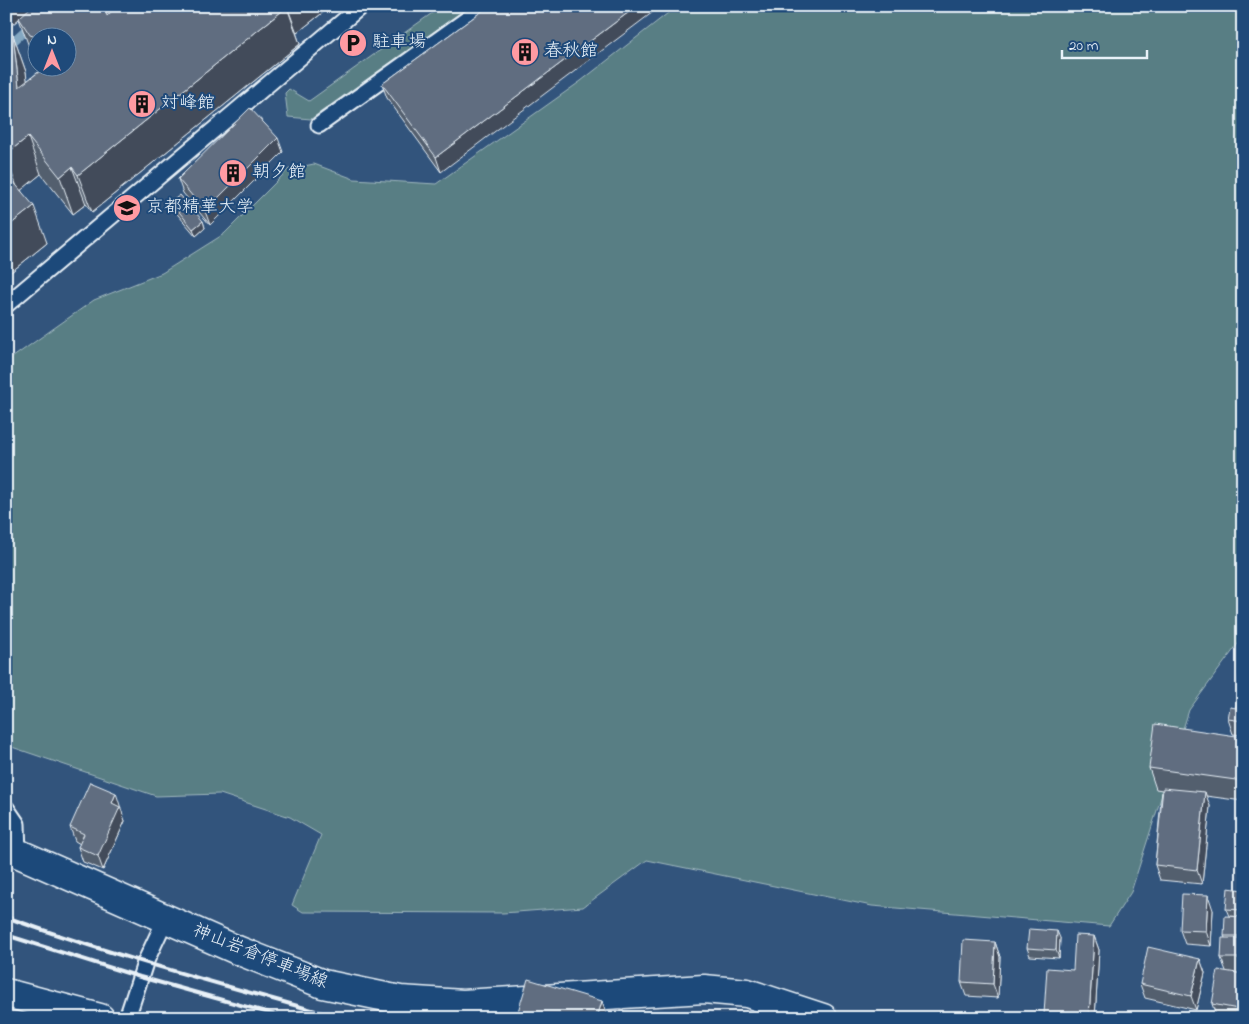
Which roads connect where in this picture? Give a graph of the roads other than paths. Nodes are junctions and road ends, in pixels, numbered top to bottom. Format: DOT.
graph roads {
  1 [pos="361,6"];
  2 [pos="498,6"];
  3 [pos="319,125"];
  4 [pos="6,305"];
  5 [pos="6,808"];
  6 [pos="12,851"];
  7 [pos="166,918"];
  8 [pos="6,993"];
  9 [pos="100,1018"];
  10 [pos="126,1018"];
  11 [pos="823,1018"];
  1 -- 4 [label="lane"];
  2 -- 3 [label="lane"];
  5 -- 6 [label="lane"];
  6 -- 7 [label="main road, 神山岩倉停車場線"];
  7 -- 10 [label="lane"];
  7 -- 11 [label="main road, 神山岩倉停車場線"];
  8 -- 9 [label="main road"];
}
